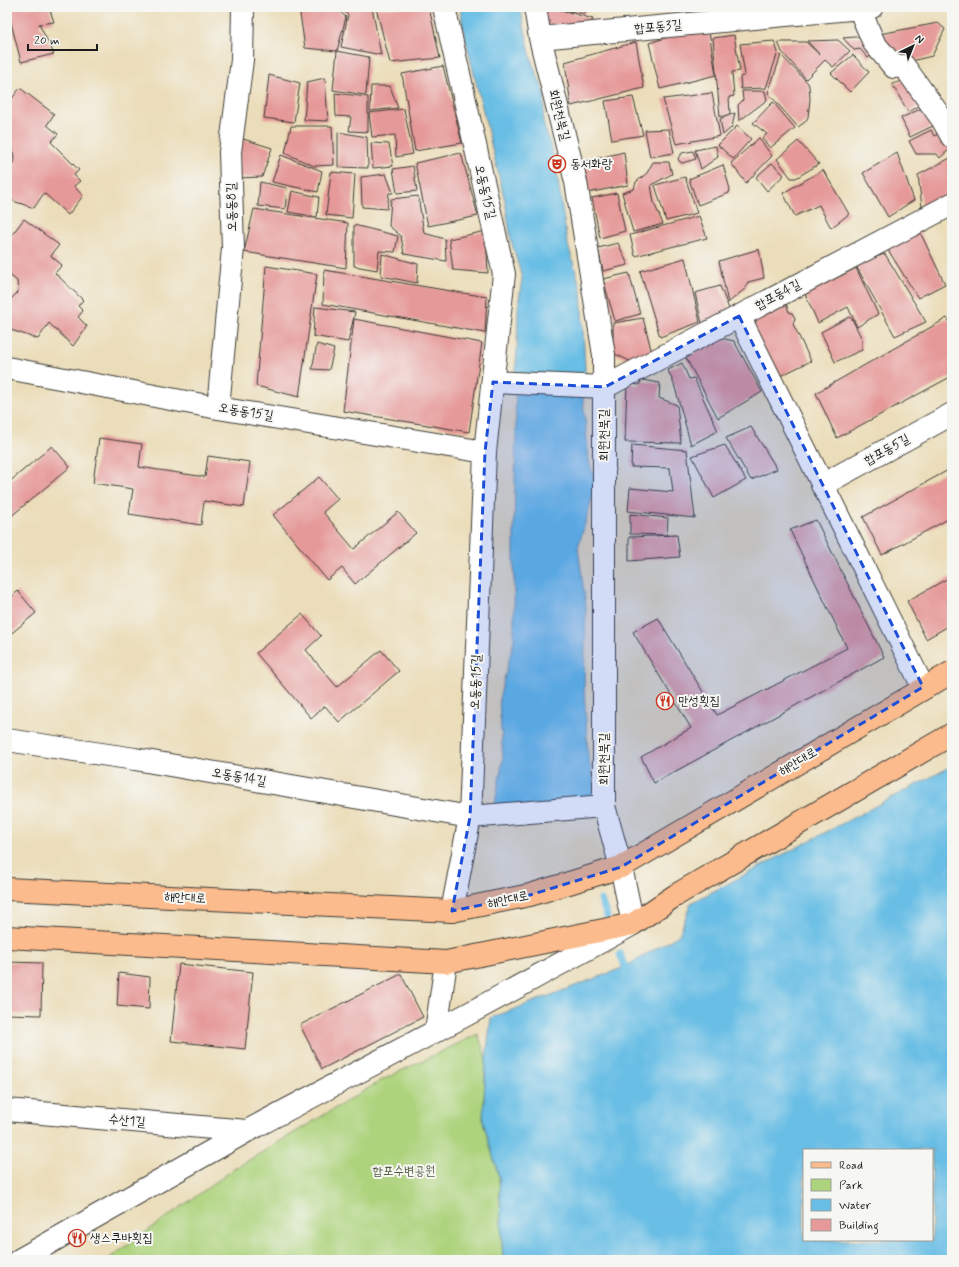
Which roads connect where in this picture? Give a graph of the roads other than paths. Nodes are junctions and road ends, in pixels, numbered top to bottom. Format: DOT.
graph roads {
  1 [pos="243,7"];
  2 [pos="444,7"];
  3 [pos="535,7"];
  4 [pos="865,8"];
  5 [pos="540,38"];
  6 [pos="952,137"];
  7 [pos="952,204"];
  8 [pos="739,316"];
  9 [pos="7,368"];
  10 [pos="493,382"];
  11 [pos="604,387"];
  12 [pos="218,408"];
  13 [pos="952,414"];
  14 [pos="485,452"];
  15 [pos="822,485"];
  16 [pos="952,672"];
  17 [pos="923,687"];
  18 [pos="952,734"];
  19 [pos="7,740"];
  20 [pos="604,806"];
  21 [pos="470,817"];
  22 [pos="621,867"];
  23 [pos="7,890"];
  24 [pos="452,911"];
  25 [pos="633,924"];
  26 [pos="7,937"];
  27 [pos="446,962"];
  28 [pos="436,1031"];
  29 [pos="7,1110"];
  30 [pos="247,1131"];
  31 [pos="18,1260"];
  1 -- 12 [label="street, 오동동8길"];
  2 -- 10 [label="street, 오동동15길"];
  3 -- 5 [label="street, 회원천북길"];
  4 -- 5 [label="street, 합포동3길"];
  4 -- 6 [label="street"];
  5 -- 11 [label="street, 회원천북길"];
  7 -- 8 [label="street, 합포동4길"];
  8 -- 11 [label="street, 합포동4길"];
  8 -- 15 [label="street"];
  9 -- 12 [label="street, 오동동15길"];
  10 -- 11 [label="street"];
  10 -- 14 [label="street, 오동동15길"];
  11 -- 20 [label="street, 회원천북길"];
  12 -- 14 [label="street, 오동동15길"];
  13 -- 15 [label="street, 합포동5길"];
  14 -- 21 [label="street, 오동동15길"];
  15 -- 17 [label="street"];
  16 -- 17 [label="main road, 해안대로"];
  17 -- 22 [label="main road, 해안대로"];
  18 -- 25 [label="main road"];
  19 -- 21 [label="street, 오동동14길"];
  20 -- 21 [label="street, 오동동14길"];
  20 -- 22 [label="street, 회원천북길"];
  21 -- 24 [label="street, 오동동15길"];
  22 -- 24 [label="main road, 해안대로"];
  22 -- 25 [label="street, 회원천북길"];
  23 -- 24 [label="main road, 해안대로"];
  25 -- 27 [label="main road"];
  25 -- 28 [label="street"];
  26 -- 27 [label="main road"];
  27 -- 28 [label="street"];
  28 -- 30 [label="street"];
  29 -- 30 [label="street, 수산1길"];
  30 -- 31 [label="street"];
}
